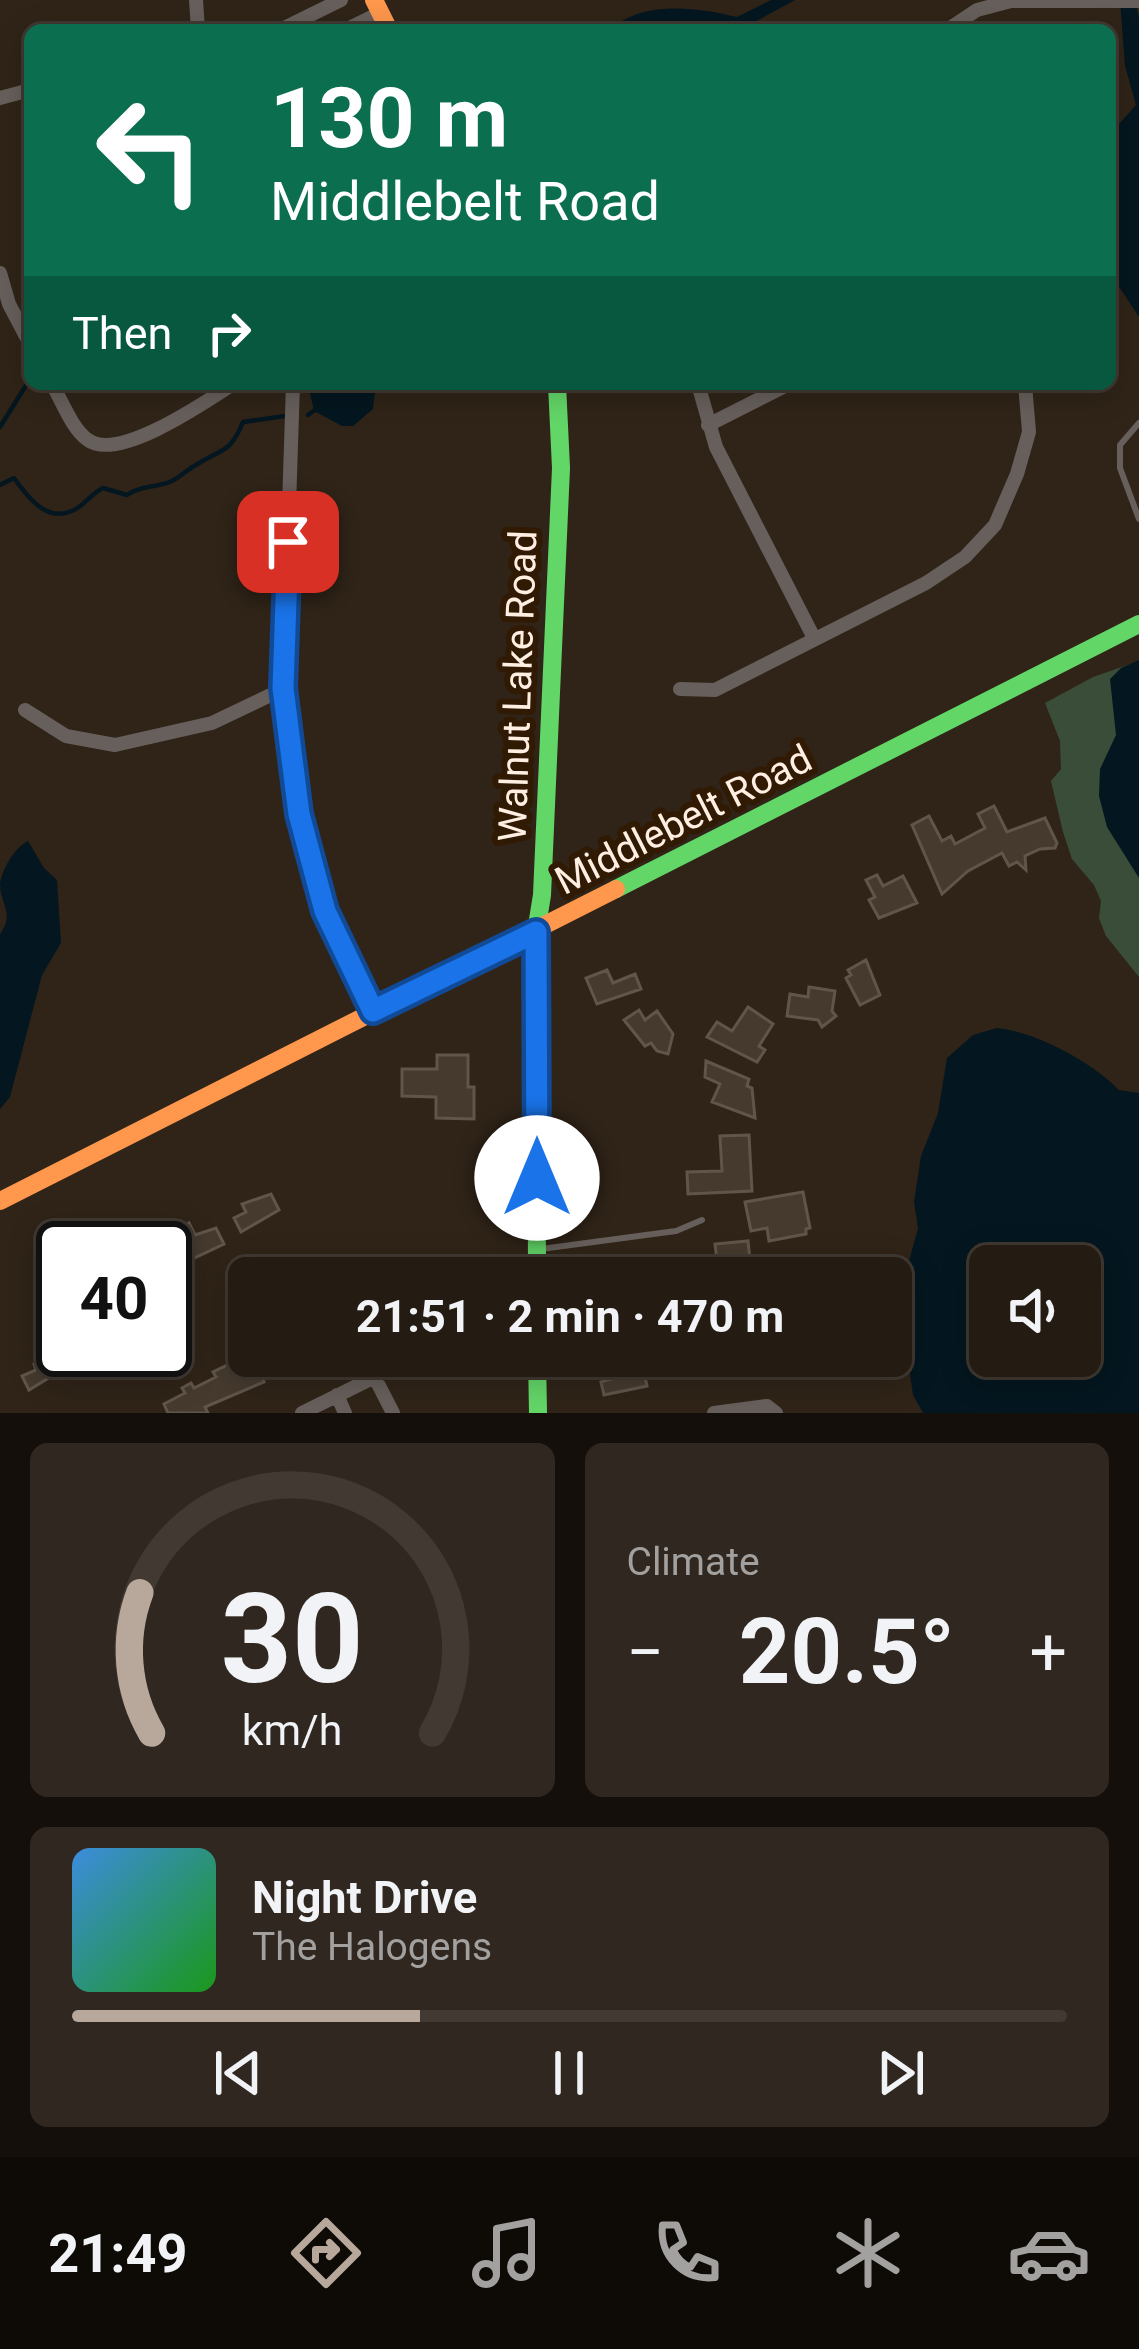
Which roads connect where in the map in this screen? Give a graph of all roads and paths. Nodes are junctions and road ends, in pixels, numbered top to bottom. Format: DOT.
graph roads {
  1 [pos="341,0"];
  2 [pos="1139,1"];
  3 [pos="1117,2"];
  4 [pos="292,24"];
  5 [pos="956,24"];
  6 [pos="0,273"];
  7 [pos="24,333"];
  8 [pos="55,390"];
  9 [pos="223,390"];
  10 [pos="293,390"];
  11 [pos="556,390"];
  12 [pos="699,390"];
  13 [pos="777,390"];
  14 [pos="1025,390"];
  15 [pos="1139,423"];
  16 [pos="708,425"];
  17 [pos="1139,519"];
  18 [pos="1139,624"];
  19 [pos="814,638"];
  20 [pos="283,688"];
  21 [pos="680,689"];
  22 [pos="25,710"];
  23 [pos="536,932"];
  24 [pos="373,1011"];
  25 [pos="0,1201"];
  26 [pos="702,1220"];
  27 [pos="538,1250"];
  28 [pos="538,1257"];
  29 [pos="537,1377"];
  30 [pos="375,1378"];
  31 [pos="337,1396"];
  32 [pos="302,1413"];
  33 [pos="345,1413"];
  34 [pos="393,1413"];
  35 [pos="538,1413"];
  36 [pos="714,1413"];
  37 [pos="776,1413"];
  1 -- 4 [label="street"];
  2 -- 3 [label="street"];
  3 -- 5 [label="street"];
  6 -- 7 [label="street"];
  8 -- 9 [label="street"];
  10 -- 20 [label="street"];
  11 -- 23 [label="street, Walnut Lake Road"];
  12 -- 16 [label="street"];
  13 -- 16 [label="street"];
  14 -- 19 [label="street"];
  15 -- 17 [label="lane"];
  16 -- 19 [label="street"];
  18 -- 23 [label="street, Middlebelt Road"];
  19 -- 21 [label="street"];
  20 -- 22 [label="street"];
  20 -- 24 [label="street"];
  23 -- 24 [label="street, Middlebelt Road"];
  23 -- 27 [label="street, Walnut Lake Road"];
  24 -- 25 [label="street, Middlebelt Road"];
  26 -- 27 [label="lane"];
  27 -- 28 [label="street, Walnut Lake Road"];
  29 -- 35 [label="street"];
  30 -- 31 [label="street"];
  30 -- 34 [label="street"];
  31 -- 32 [label="street"];
  31 -- 33 [label="street"];
  36 -- 37 [label="street"];
}
